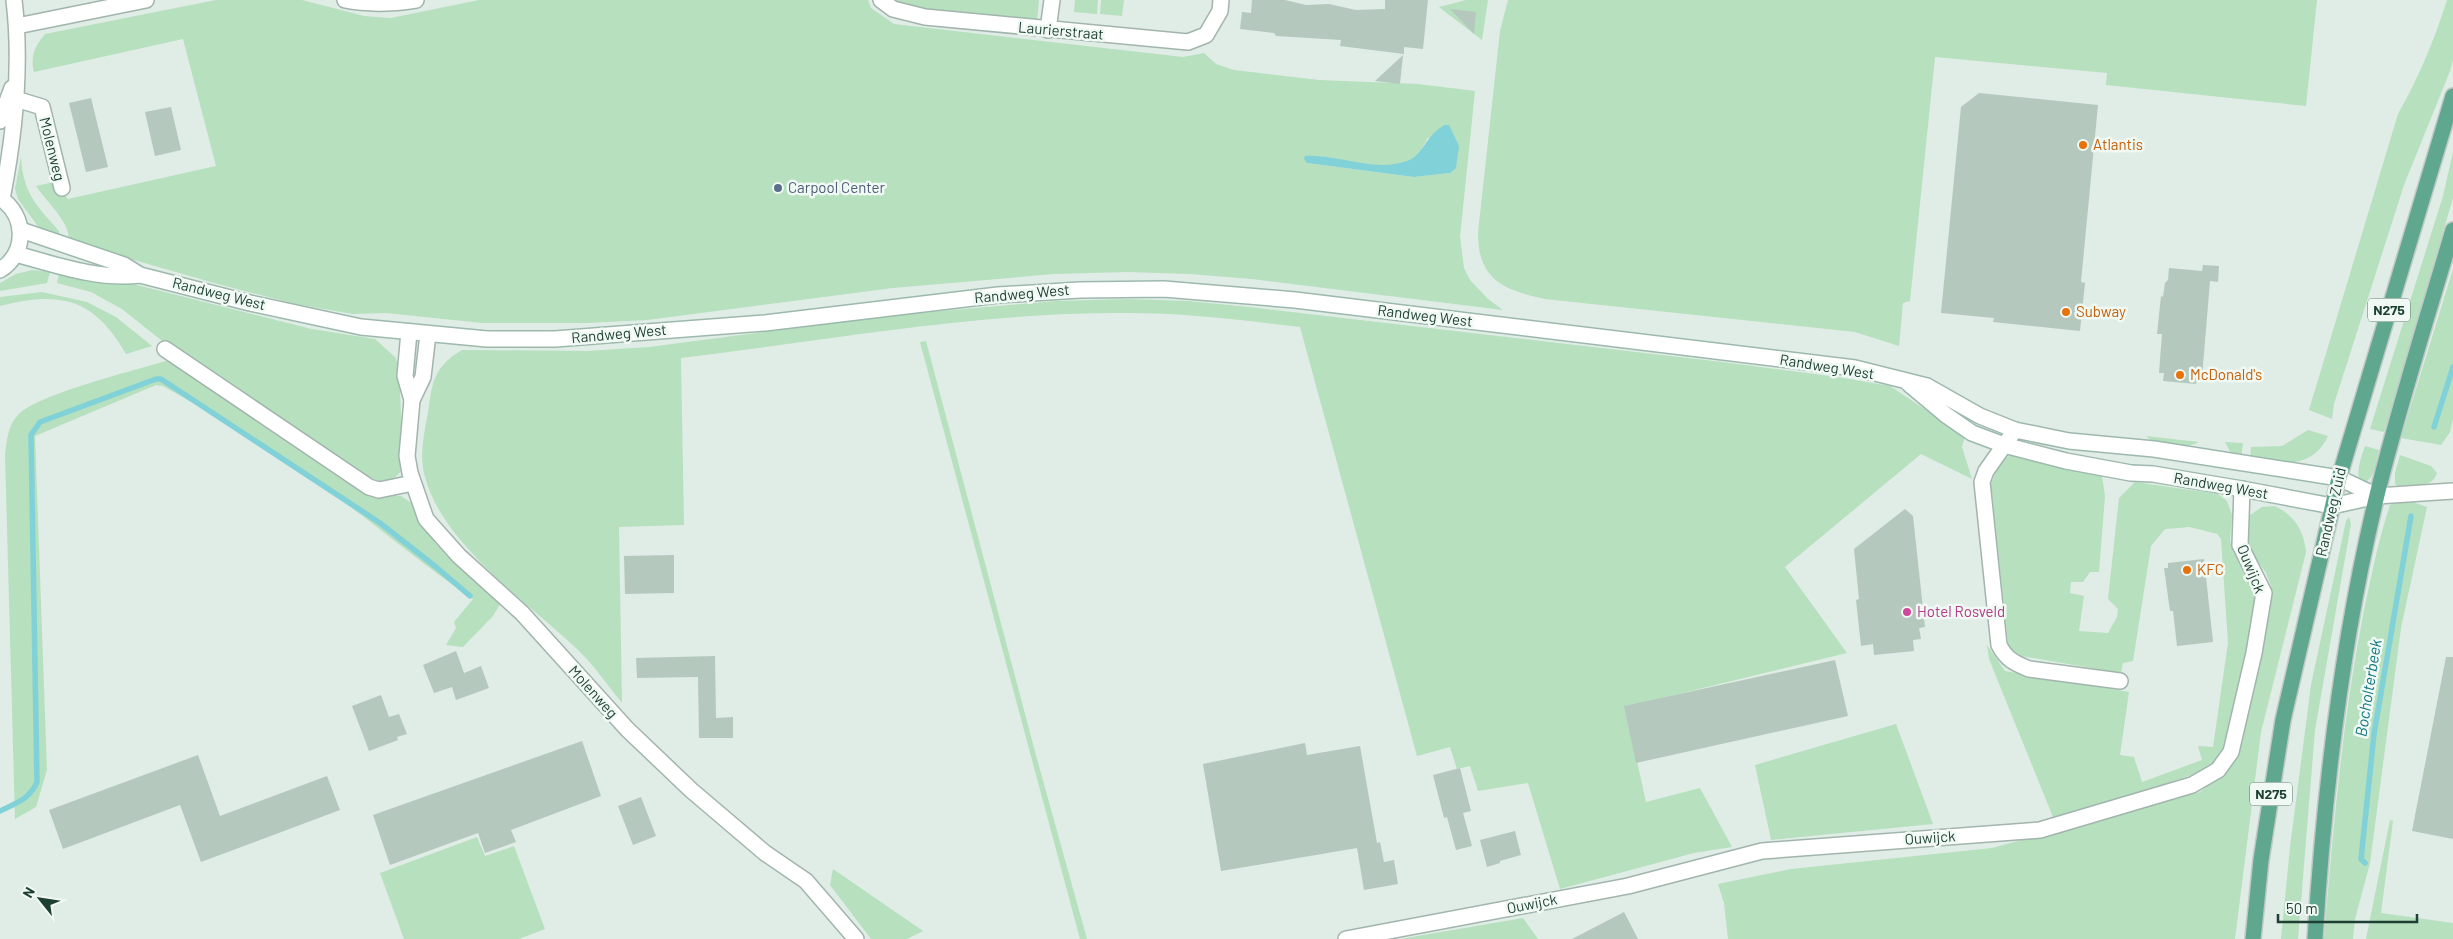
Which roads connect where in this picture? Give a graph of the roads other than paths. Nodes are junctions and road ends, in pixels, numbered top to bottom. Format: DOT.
graph roads {
  1 [pos="14,0"];
  2 [pos="146,0"];
  3 [pos="345,0"];
  4 [pos="416,0"];
  5 [pos="881,0"];
  6 [pos="1052,0"];
  7 [pos="1221,0"];
  8 [pos="365,2"];
  9 [pos="17,26"];
  10 [pos="1048,30"];
  11 [pos="2453,96"];
  12 [pos="13,97"];
  13 [pos="0,121"];
  14 [pos="62,188"];
  15 [pos="1,199"];
  16 [pos="21,230"];
  17 [pos="2453,230"];
  18 [pos="16,254"];
  19 [pos="0,270"];
  20 [pos="140,275"];
  21 [pos="409,332"];
  22 [pos="428,334"];
  23 [pos="165,349"];
  24 [pos="1906,382"];
  25 [pos="412,400"];
  26 [pos="2015,430"];
  27 [pos="2004,445"];
  28 [pos="2339,478"];
  29 [pos="413,483"];
  30 [pos="2242,489"];
  31 [pos="2453,491"];
  32 [pos="2377,496"];
  33 [pos="2332,506"];
  34 [pos="2120,681"];
  35 [pos="856,939"];
  36 [pos="1346,939"];
  37 [pos="2253,939"];
  38 [pos="2314,939"];
  1 -- 9 [label="street, Molenweg"];
  2 -- 9 [label="street"];
  3 -- 8 [label="street"];
  4 -- 8 [label="street"];
  5 -- 10 [label="street, Laurierstraat"];
  6 -- 10 [label="street"];
  7 -- 10 [label="street, Laurierstraat"];
  9 -- 12 [label="street, Molenweg"];
  11 -- 28 [label="main road, Randweg Zuid / N275"];
  12 -- 13 [label="street, Molenweg"];
  12 -- 14 [label="street, Molenweg"];
  12 -- 15 [label="street, Molenweg"];
  15 -- 16 [label="street"];
  16 -- 18 [label="street"];
  16 -- 20 [label="street, Randweg West"];
  17 -- 32 [label="main road, N275"];
  18 -- 19 [label="street"];
  18 -- 20 [label="street, Randweg West"];
  20 -- 21 [label="street, Randweg West"];
  21 -- 22 [label="street, Randweg West"];
  21 -- 25 [label="street, Molenweg"];
  22 -- 24 [label="street, Randweg West"];
  22 -- 25 [label="street, Molenweg"];
  23 -- 29 [label="street"];
  24 -- 26 [label="street, Randweg West"];
  24 -- 27 [label="street, Randweg West"];
  25 -- 29 [label="street, Molenweg"];
  26 -- 27 [label="street"];
  26 -- 28 [label="street, Randweg West"];
  27 -- 30 [label="street, Randweg West"];
  27 -- 34 [label="street"];
  28 -- 32 [label="street, Randweg West"];
  28 -- 33 [label="main road, Randweg Zuid / N275"];
  29 -- 35 [label="street, Molenweg"];
  30 -- 33 [label="street, Randweg West"];
  30 -- 36 [label="street, Ouwijck"];
  31 -- 32 [label="street, Randweg West"];
  32 -- 33 [label="street, Randweg West"];
  32 -- 38 [label="main road, N275"];
  33 -- 37 [label="main road, Randweg Zuid / N275"];
}
